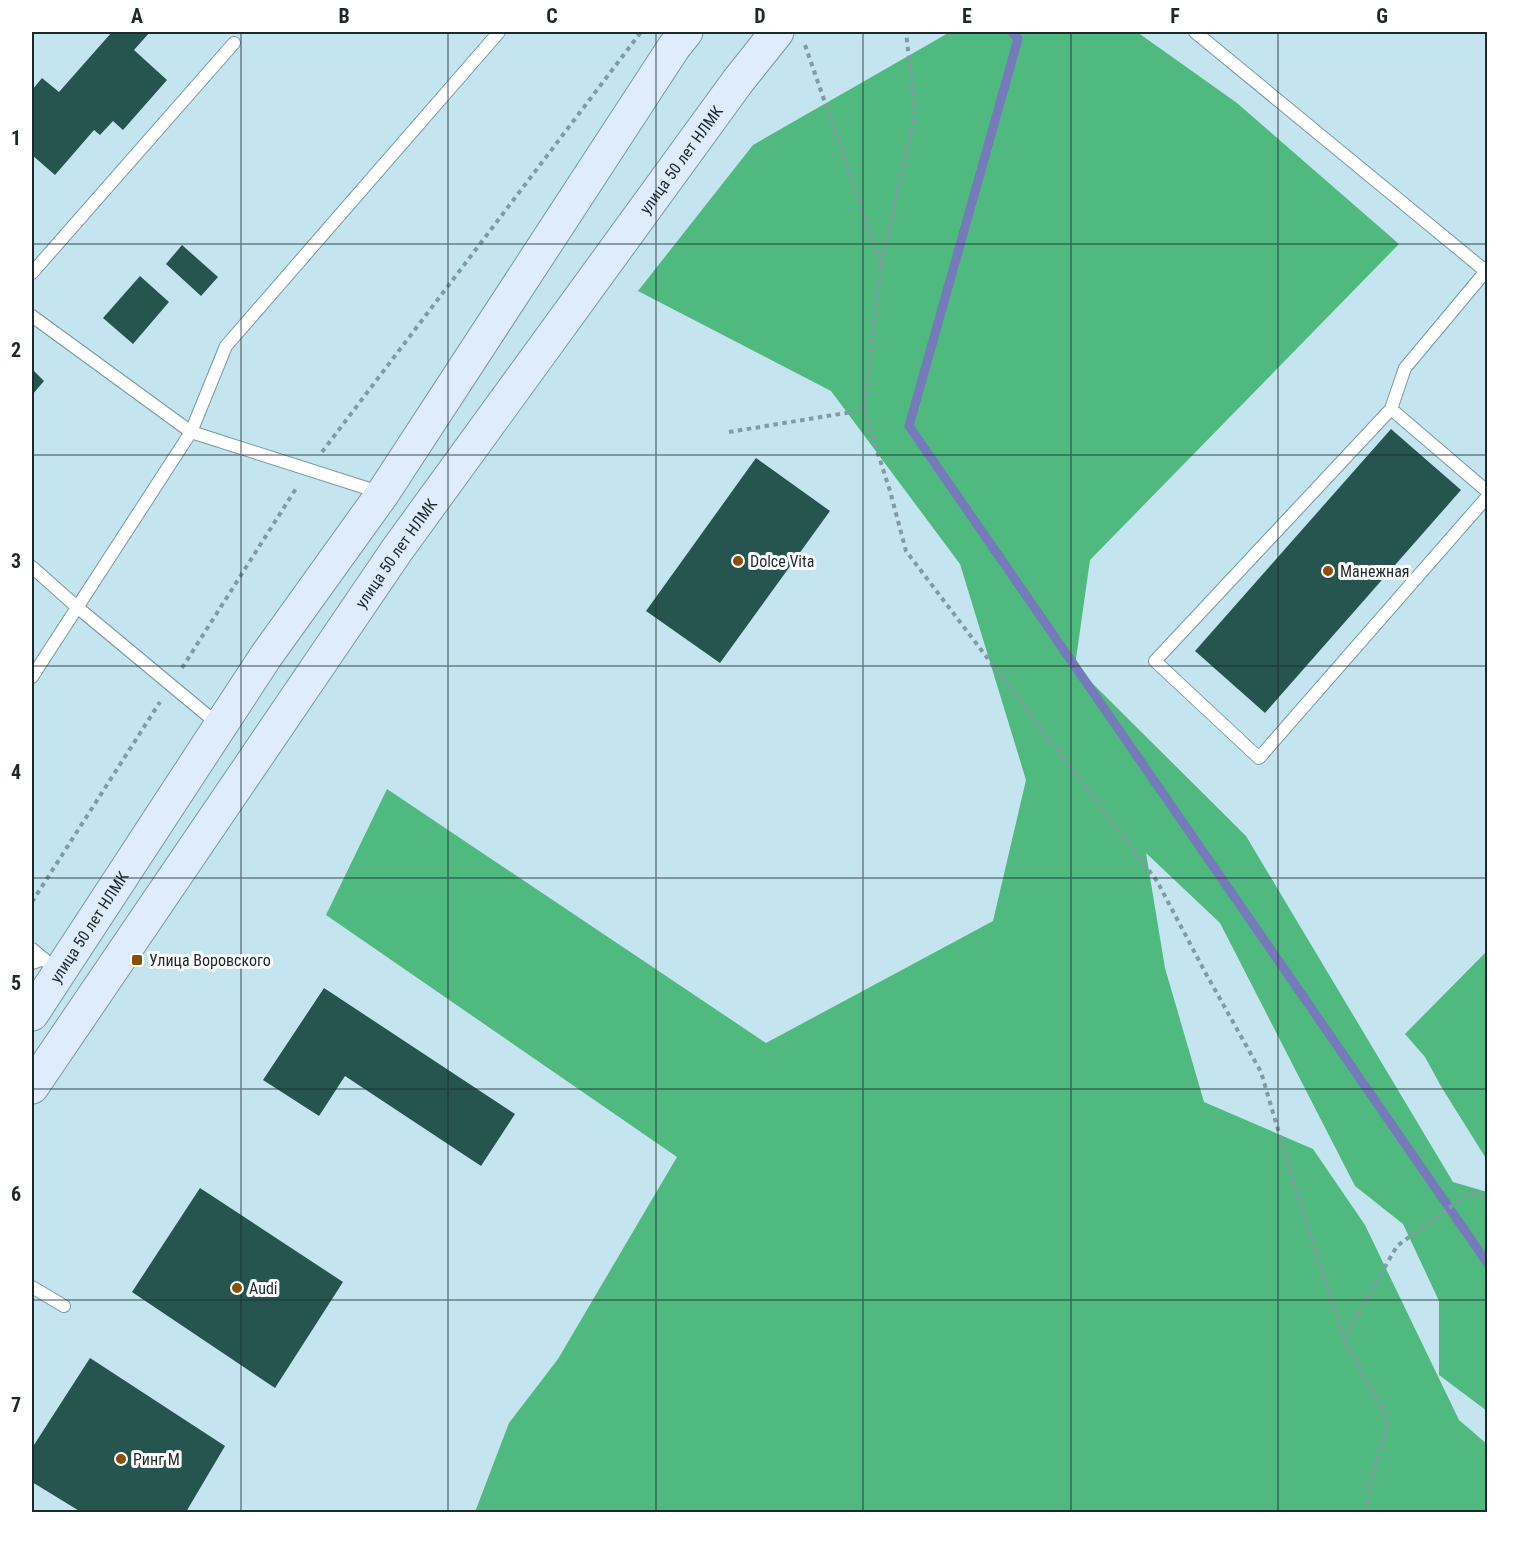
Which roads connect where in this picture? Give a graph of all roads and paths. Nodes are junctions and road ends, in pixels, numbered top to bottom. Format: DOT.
graph roads {
  1 [pos="499,32"];
  2 [pos="640,32"];
  3 [pos="686,32"];
  4 [pos="906,32"];
  5 [pos="1195,32"];
  6 [pos="790,35"];
  7 [pos="234,43"];
  8 [pos="881,264"];
  9 [pos="1487,272"];
  10 [pos="32,273"];
  11 [pos="32,316"];
  12 [pos="1391,409"];
  13 [pos="864,410"];
  14 [pos="191,432"];
  15 [pos="729,432"];
  16 [pos="308,469"];
  17 [pos="383,493"];
  18 [pos="1488,494"];
  19 [pos="32,567"];
  20 [pos="77,607"];
  21 [pos="178,673"];
  22 [pos="32,677"];
  23 [pos="160,701"];
  24 [pos="219,725"];
  25 [pos="32,902"];
  26 [pos="32,949"];
  27 [pos="45,965"];
  28 [pos="32,1014"];
  29 [pos="32,1087"];
  30 [pos="1488,1199"];
  31 [pos="32,1287"];
  32 [pos="64,1306"];
  33 [pos="1344,1339"];
  34 [pos="1367,1512"];
  1 -- 14 [label="lane"];
  2 -- 16 [label="path"];
  3 -- 17 [label="main road, улица 50 лет НЛМК"];
  4 -- 8 [label="path"];
  5 -- 9 [label="lane"];
  6 -- 8 [label="path"];
  6 -- 29 [label="main road, улица 50 лет НЛМК"];
  7 -- 10 [label="lane"];
  8 -- 13 [label="path"];
  9 -- 12 [label="lane"];
  11 -- 14 [label="lane"];
  12 -- 18 [label="lane"];
  12 -- 18 [label="lane"];
  13 -- 15 [label="path"];
  13 -- 33 [label="path"];
  14 -- 16 [label="lane"];
  14 -- 20 [label="lane"];
  16 -- 17 [label="lane"];
  16 -- 21 [label="path"];
  17 -- 24 [label="main road, улица 50 лет НЛМК"];
  19 -- 20 [label="lane"];
  20 -- 22 [label="lane"];
  20 -- 24 [label="lane"];
  23 -- 25 [label="path"];
  24 -- 27 [label="main road, улица 50 лет НЛМК"];
  26 -- 27 [label="lane"];
  27 -- 28 [label="main road, улица 50 лет НЛМК"];
  30 -- 33 [label="path"];
  31 -- 32 [label="lane"];
  33 -- 34 [label="path"];
}
